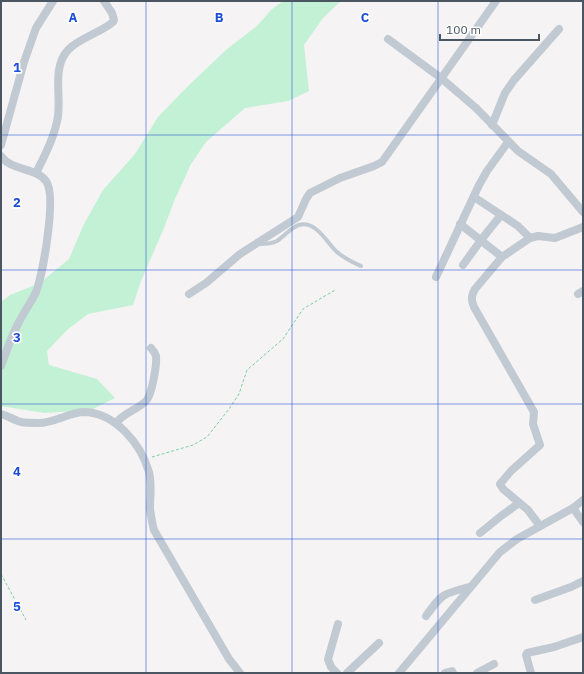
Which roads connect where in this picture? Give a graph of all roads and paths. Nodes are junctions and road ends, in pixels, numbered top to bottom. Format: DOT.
graph roads {
  1 [pos="53,1"];
  2 [pos="104,1"];
  3 [pos="496,1"];
  4 [pos="559,29"];
  5 [pos="388,39"];
  6 [pos="441,78"];
  7 [pos="492,125"];
  8 [pos="508,142"];
  9 [pos="1,145"];
  10 [pos="1,156"];
  11 [pos="36,174"];
  12 [pos="474,197"];
  13 [pos="583,212"];
  14 [pos="501,215"];
  15 [pos="460,224"];
  16 [pos="583,227"];
  17 [pos="530,238"];
  18 [pos="481,240"];
  19 [pos="256,244"];
  20 [pos="502,257"];
  21 [pos="361,266"];
  22 [pos="463,266"];
  23 [pos="436,277"];
  24 [pos="335,290"];
  25 [pos="189,294"];
  26 [pos="151,348"];
  27 [pos="1,366"];
  28 [pos="1,414"];
  29 [pos="116,423"];
  30 [pos="144,459"];
  31 [pos="583,500"];
  32 [pos="519,503"];
  33 [pos="573,508"];
  34 [pos="583,522"];
  35 [pos="540,526"];
  36 [pos="480,533"];
  37 [pos="1,574"];
  38 [pos="583,580"];
  39 [pos="470,587"];
  40 [pos="534,600"];
  41 [pos="426,616"];
  42 [pos="26,620"];
  43 [pos="338,624"];
  44 [pos="583,637"];
  45 [pos="379,643"];
  46 [pos="494,664"];
  47 [pos="240,673"];
  48 [pos="337,673"];
  49 [pos="347,673"];
  50 [pos="399,673"];
  51 [pos="445,673"];
  52 [pos="454,673"];
  53 [pos="477,673"];
  54 [pos="531,673"];
  1 -- 9 [label="street"];
  2 -- 11 [label="street"];
  3 -- 6 [label="street"];
  4 -- 7 [label="street"];
  5 -- 6 [label="street"];
  6 -- 7 [label="street"];
  6 -- 19 [label="street"];
  7 -- 8 [label="street"];
  8 -- 12 [label="street"];
  8 -- 13 [label="street"];
  10 -- 11 [label="street"];
  11 -- 27 [label="street"];
  12 -- 14 [label="street"];
  12 -- 15 [label="street"];
  14 -- 17 [label="street"];
  14 -- 18 [label="street"];
  15 -- 18 [label="street"];
  15 -- 23 [label="street"];
  16 -- 17 [label="street"];
  17 -- 20 [label="street"];
  18 -- 20 [label="street"];
  18 -- 22 [label="street"];
  19 -- 21 [label="lane"];
  19 -- 25 [label="street"];
  20 -- 32 [label="street"];
  24 -- 30 [label="path"];
  26 -- 29 [label="street"];
  28 -- 29 [label="street"];
  29 -- 30 [label="street"];
  30 -- 47 [label="street"];
  31 -- 33 [label="street"];
  32 -- 35 [label="street"];
  32 -- 36 [label="street"];
  33 -- 34 [label="street"];
  33 -- 35 [label="street"];
  35 -- 39 [label="street"];
  37 -- 42 [label="path"];
  38 -- 40 [label="street"];
  39 -- 41 [label="street"];
  39 -- 50 [label="street"];
  43 -- 48 [label="street"];
  44 -- 54 [label="street"];
  45 -- 49 [label="street"];
  46 -- 53 [label="street"];
  51 -- 52 [label="street"];
}
